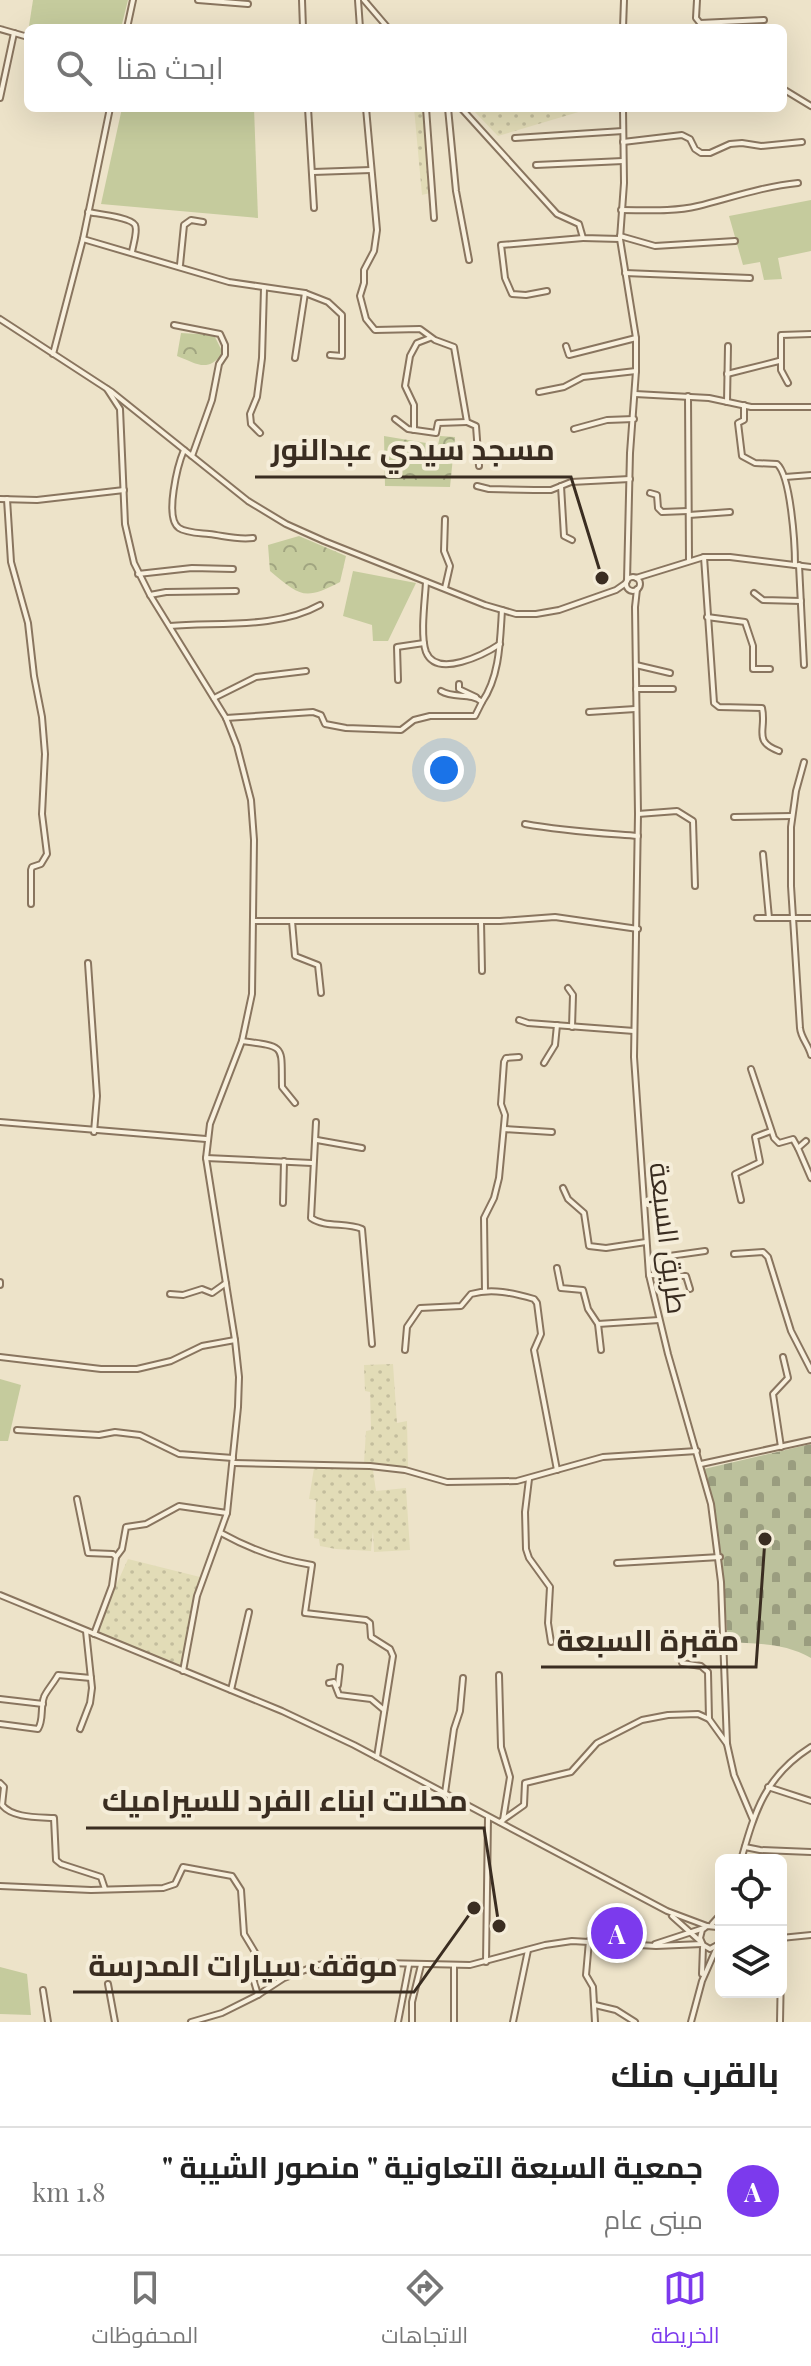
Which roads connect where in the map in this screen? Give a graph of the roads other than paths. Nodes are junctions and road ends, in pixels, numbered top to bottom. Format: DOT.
graph roads {
  1 [pos="133,0"];
  2 [pos="198,0"];
  3 [pos="302,0"];
  4 [pos="361,0"];
  5 [pos="624,0"];
  6 [pos="697,0"];
  7 [pos="248,4"];
  8 [pos="764,20"];
  9 [pos="128,24"];
  10 [pos="303,24"];
  11 [pos="360,24"];
  12 [pos="384,24"];
  13 [pos="623,24"];
  14 [pos="0,29"];
  15 [pos="14,33"];
  16 [pos="24,36"];
  17 [pos="787,91"];
  18 [pos="0,98"];
  19 [pos="811,106"];
  20 [pos="109,112"];
  21 [pos="308,112"];
  22 [pos="366,112"];
  23 [pos="426,112"];
  24 [pos="448,112"];
  25 [pos="465,112"];
  26 [pos="623,112"];
  27 [pos="623,131"];
  28 [pos="515,138"];
  29 [pos="623,142"];
  30 [pos="802,142"];
  31 [pos="623,161"];
  32 [pos="536,165"];
  33 [pos="371,170"];
  34 [pos="312,172"];
  35 [pos="798,183"];
  36 [pos="314,208"];
  37 [pos="621,210"];
  38 [pos="88,212"];
  39 [pos="434,218"];
  40 [pos="203,222"];
  41 [pos="583,238"];
  42 [pos="620,238"];
  43 [pos="83,239"];
  44 [pos="735,241"];
  45 [pos="132,252"];
  46 [pos="469,260"];
  47 [pos="180,266"];
  48 [pos="625,273"];
  49 [pos="750,278"];
  50 [pos="264,288"];
  51 [pos="547,291"];
  52 [pos="305,293"];
  53 [pos="0,319"];
  54 [pos="174,325"];
  55 [pos="811,334"];
  56 [pos="433,338"];
  57 [pos="636,338"];
  58 [pos="566,346"];
  59 [pos="728,346"];
  60 [pos="53,354"];
  61 [pos="330,355"];
  62 [pos="295,358"];
  63 [pos="780,360"];
  64 [pos="636,371"];
  65 [pos="727,374"];
  66 [pos="788,383"];
  67 [pos="107,389"];
  68 [pos="539,392"];
  69 [pos="635,394"];
  70 [pos="688,396"];
  71 [pos="727,402"];
  72 [pos="744,405"];
  73 [pos="811,407"];
  74 [pos="395,419"];
  75 [pos="634,419"];
  76 [pos="467,422"];
  77 [pos="574,429"];
  78 [pos="414,430"];
  79 [pos="260,433"];
  80 [pos="184,450"];
  81 [pos="192,456"];
  82 [pos="479,466"];
  83 [pos="811,475"];
  84 [pos="785,477"];
  85 [pos="630,479"];
  86 [pos="477,486"];
  87 [pos="561,486"];
  88 [pos="124,490"];
  89 [pos="650,493"];
  90 [pos="0,499"];
  91 [pos="7,499"];
  92 [pos="730,512"];
  93 [pos="688,513"];
  94 [pos="445,519"];
  95 [pos="253,538"];
  96 [pos="572,540"];
  97 [pos="704,557"];
  98 [pos="689,560"];
  99 [pos="629,564"];
  100 [pos="797,565"];
  101 [pos="811,567"];
  102 [pos="233,569"];
  103 [pos="138,574"];
  104 [pos="652,575"];
  105 [pos="636,578"];
  106 [pos="426,580"];
  107 [pos="626,582"];
  108 [pos="445,588"];
  109 [pos="638,588"];
  110 [pos="616,590"];
  111 [pos="630,590"];
  112 [pos="236,591"];
  113 [pos="754,593"];
  114 [pos="150,595"];
  115 [pos="801,601"];
  116 [pos="320,605"];
  117 [pos="635,607"];
  118 [pos="502,610"];
  119 [pos="707,617"];
  120 [pos="170,626"];
  121 [pos="424,643"];
  122 [pos="500,644"];
  123 [pos="636,665"];
  124 [pos="804,665"];
  125 [pos="770,669"];
  126 [pos="306,671"];
  127 [pos="670,673"];
  128 [pos="398,680"];
  129 [pos="459,684"];
  130 [pos="636,689"];
  131 [pos="673,689"];
  132 [pos="441,691"];
  133 [pos="476,697"];
  134 [pos="214,698"];
  135 [pos="482,702"];
  136 [pos="635,709"];
  137 [pos="589,712"];
  138 [pos="226,718"];
  139 [pos="779,751"];
  140 [pos="804,762"];
  141 [pos="638,814"];
  142 [pos="792,816"];
  143 [pos="734,817"];
  144 [pos="525,824"];
  145 [pos="638,836"];
  146 [pos="763,854"];
  147 [pos="695,886"];
  148 [pos="31,904"];
  149 [pos="795,917"];
  150 [pos="757,918"];
  151 [pos="769,918"];
  152 [pos="811,918"];
  153 [pos="253,921"];
  154 [pos="292,921"];
  155 [pos="481,921"];
  156 [pos="638,929"];
  157 [pos="88,963"];
  158 [pos="482,971"];
  159 [pos="568,988"];
  160 [pos="321,993"];
  161 [pos="519,1020"];
  162 [pos="557,1025"];
  163 [pos="572,1027"];
  164 [pos="634,1031"];
  165 [pos="242,1041"];
  166 [pos="811,1055"];
  167 [pos="519,1057"];
  168 [pos="544,1063"];
  169 [pos="751,1069"];
  170 [pos="295,1103"];
  171 [pos="0,1122"];
  172 [pos="316,1122"];
  173 [pos="504,1129"];
  174 [pos="771,1131"];
  175 [pos="94,1132"];
  176 [pos="552,1132"];
  177 [pos="206,1139"];
  178 [pos="317,1140"];
  179 [pos="806,1141"];
  180 [pos="362,1148"];
  181 [pos="798,1148"];
  182 [pos="206,1158"];
  183 [pos="284,1161"];
  184 [pos="312,1163"];
  185 [pos="811,1178"];
  186 [pos="563,1188"];
  187 [pos="741,1200"];
  188 [pos="283,1203"];
  189 [pos="646,1242"];
  190 [pos="705,1251"];
  191 [pos="734,1254"];
  192 [pos="647,1260"];
  193 [pos="557,1268"];
  194 [pos="649,1275"];
  195 [pos="226,1283"];
  196 [pos="690,1289"];
  197 [pos="485,1291"];
  198 [pos="170,1294"];
  199 [pos="659,1320"];
  200 [pos="598,1324"];
  201 [pos="235,1340"];
  202 [pos="372,1344"];
  203 [pos="405,1350"];
  204 [pos="601,1350"];
  205 [pos="0,1357"];
  206 [pos="783,1357"];
  207 [pos="811,1370"];
  208 [pos="17,1430"];
  209 [pos="811,1440"];
  210 [pos="781,1447"];
  211 [pos="697,1451"];
  212 [pos="233,1460"];
  213 [pos="701,1464"];
  214 [pos="557,1470"];
  215 [pos="529,1479"];
  216 [pos="77,1499"];
  217 [pos="227,1513"];
  218 [pos="221,1533"];
  219 [pos="116,1557"];
  220 [pos="720,1557"];
  221 [pos="617,1563"];
  222 [pos="0,1595"];
  223 [pos="249,1612"];
  224 [pos="86,1631"];
  225 [pos="94,1634"];
  226 [pos="666,1641"];
  227 [pos="551,1642"];
  228 [pos="340,1667"];
  229 [pos="183,1671"];
  230 [pos="499,1675"];
  231 [pos="91,1678"];
  232 [pos="463,1678"];
  233 [pos="329,1683"];
  234 [pos="338,1687"];
  235 [pos="231,1690"];
  236 [pos="0,1699"];
  237 [pos="43,1704"];
  238 [pos="385,1710"];
  239 [pos="709,1719"];
  240 [pos="0,1724"];
  241 [pos="80,1729"];
  242 [pos="727,1744"];
  243 [pos="811,1747"];
  244 [pos="377,1757"];
  245 [pos="0,1783"];
  246 [pos="768,1787"];
  247 [pos="445,1793"];
  248 [pos="811,1801"];
  249 [pos="489,1816"];
  250 [pos="753,1820"];
  251 [pos="501,1821"];
  252 [pos="745,1847"];
  253 [pos="811,1852"];
  254 [pos="743,1854"];
  255 [pos="0,1886"];
  256 [pos="105,1889"];
  257 [pos="667,1911"];
  258 [pos="715,1920"];
  259 [pos="708,1926"];
  260 [pos="715,1929"];
  261 [pos="690,1933"];
  262 [pos="811,1935"];
  263 [pos="787,1937"];
  264 [pos="589,1941"];
  265 [pos="702,1944"];
  266 [pos="650,1946"];
  267 [pos="715,1947"];
  268 [pos="528,1950"];
  269 [pos="715,1953"];
  270 [pos="486,1962"];
  271 [pos="409,1965"];
  272 [pos="421,1965"];
  273 [pos="454,1966"];
  274 [pos="702,1981"];
  275 [pos="108,1984"];
  276 [pos="43,1990"];
  277 [pos="258,1995"];
  278 [pos="780,1998"];
  279 [pos="595,2005"];
  280 [pos="48,2022"];
  281 [pos="115,2022"];
  282 [pos="193,2022"];
  283 [pos="398,2022"];
  284 [pos="412,2022"];
  285 [pos="454,2022"];
  286 [pos="513,2022"];
  287 [pos="595,2022"];
  288 [pos="635,2022"];
  289 [pos="691,2022"];
  290 [pos="780,2022"];
  1 -- 9 [label="street"];
  2 -- 7 [label="street"];
  3 -- 10 [label="street"];
  4 -- 11 [label="street"];
  4 -- 12 [label="street"];
  5 -- 13 [label="street"];
  6 -- 8 [label="street"];
  14 -- 15 [label="street"];
  15 -- 16 [label="street"];
  15 -- 18 [label="street"];
  17 -- 19 [label="street"];
  20 -- 38 [label="street"];
  21 -- 34 [label="street"];
  22 -- 33 [label="street"];
  23 -- 39 [label="street"];
  24 -- 46 [label="street"];
  25 -- 41 [label="street"];
  26 -- 27 [label="street"];
  27 -- 28 [label="street"];
  27 -- 29 [label="street"];
  29 -- 30 [label="street"];
  29 -- 31 [label="street"];
  31 -- 32 [label="street"];
  31 -- 37 [label="street"];
  33 -- 34 [label="street"];
  33 -- 56 [label="street"];
  34 -- 36 [label="street"];
  35 -- 37 [label="street"];
  37 -- 42 [label="street"];
  38 -- 43 [label="street"];
  38 -- 45 [label="street"];
  40 -- 47 [label="street"];
  41 -- 42 [label="street"];
  41 -- 51 [label="street"];
  42 -- 44 [label="street"];
  42 -- 48 [label="street"];
  43 -- 45 [label="street"];
  43 -- 60 [label="street"];
  45 -- 47 [label="street"];
  47 -- 50 [label="street"];
  48 -- 49 [label="street"];
  48 -- 57 [label="street"];
  50 -- 52 [label="street"];
  50 -- 79 [label="street"];
  52 -- 61 [label="street"];
  52 -- 62 [label="street"];
  53 -- 60 [label="street"];
  54 -- 81 [label="street"];
  55 -- 63 [label="street"];
  56 -- 76 [label="street"];
  56 -- 78 [label="street"];
  57 -- 58 [label="street"];
  57 -- 64 [label="street"];
  59 -- 65 [label="street"];
  60 -- 67 [label="street"];
  63 -- 65 [label="street"];
  63 -- 66 [label="street"];
  64 -- 68 [label="street"];
  64 -- 69 [label="street"];
  65 -- 71 [label="street"];
  67 -- 80 [label="street"];
  67 -- 88 [label="street"];
  69 -- 70 [label="street"];
  69 -- 75 [label="street"];
  70 -- 71 [label="street"];
  70 -- 93 [label="street"];
  71 -- 72 [label="street"];
  72 -- 73 [label="street"];
  72 -- 84 [label="street"];
  74 -- 78 [label="street"];
  75 -- 77 [label="street"];
  75 -- 85 [label="street"];
  76 -- 78 [label="street"];
  76 -- 82 [label="street"];
  80 -- 81 [label="street"];
  80 -- 95 [label="street"];
  81 -- 106 [label="street"];
  83 -- 84 [label="street"];
  84 -- 100 [label="street"];
  85 -- 87 [label="street"];
  85 -- 99 [label="street"];
  86 -- 87 [label="street"];
  87 -- 96 [label="street"];
  88 -- 91 [label="street"];
  88 -- 103 [label="street"];
  89 -- 93 [label="street"];
  90 -- 91 [label="street"];
  91 -- 148 [label="street"];
  92 -- 93 [label="street"];
  93 -- 98 [label="street"];
  94 -- 108 [label="street"];
  97 -- 98 [label="street"];
  97 -- 100 [label="street"];
  97 -- 119 [label="street"];
  98 -- 104 [label="street"];
  99 -- 105 [label="street"];
  99 -- 107 [label="street"];
  100 -- 101 [label="street"];
  100 -- 115 [label="street"];
  102 -- 103 [label="street"];
  103 -- 114 [label="street"];
  104 -- 105 [label="street"];
  104 -- 109 [label="street"];
  105 -- 107 [label="street"];
  105 -- 109 [label="street"];
  106 -- 108 [label="street"];
  106 -- 121 [label="street"];
  107 -- 110 [label="street"];
  107 -- 111 [label="street"];
  108 -- 118 [label="street"];
  109 -- 111 [label="street"];
  109 -- 117 [label="street"];
  110 -- 111 [label="street"];
  110 -- 118 [label="street"];
  111 -- 117 [label="street"];
  112 -- 114 [label="street"];
  113 -- 115 [label="street"];
  114 -- 120 [label="street"];
  115 -- 124 [label="street"];
  116 -- 120 [label="street"];
  117 -- 123 [label="street, طريق السبعة"];
  118 -- 122 [label="street"];
  119 -- 125 [label="street"];
  119 -- 139 [label="street"];
  120 -- 134 [label="street"];
  121 -- 122 [label="street"];
  121 -- 128 [label="street"];
  122 -- 135 [label="street"];
  123 -- 127 [label="street"];
  123 -- 130 [label="street, طريق السبعة"];
  126 -- 134 [label="street"];
  129 -- 133 [label="street"];
  130 -- 131 [label="street"];
  130 -- 136 [label="street, طريق السبعة"];
  132 -- 133 [label="street"];
  133 -- 135 [label="street"];
  134 -- 138 [label="street"];
  135 -- 138 [label="street"];
  136 -- 137 [label="street"];
  136 -- 141 [label="street, طريق السبعة"];
  138 -- 153 [label="street"];
  140 -- 142 [label="street"];
  141 -- 145 [label="street, طريق السبعة"];
  141 -- 147 [label="street"];
  142 -- 143 [label="street"];
  142 -- 149 [label="street"];
  144 -- 145 [label="street"];
  145 -- 156 [label="street, طريق السبعة"];
  146 -- 151 [label="street"];
  149 -- 151 [label="street"];
  149 -- 152 [label="street"];
  149 -- 166 [label="street"];
  150 -- 151 [label="street"];
  153 -- 154 [label="street"];
  153 -- 165 [label="street"];
  154 -- 155 [label="street"];
  154 -- 160 [label="street"];
  155 -- 156 [label="street"];
  155 -- 158 [label="street"];
  156 -- 164 [label="street, طريق السبعة"];
  157 -- 175 [label="street"];
  159 -- 163 [label="street"];
  161 -- 162 [label="street"];
  162 -- 163 [label="street"];
  162 -- 168 [label="street"];
  163 -- 164 [label="street"];
  164 -- 189 [label="street, طريق السبعة"];
  165 -- 170 [label="street"];
  165 -- 177 [label="street"];
  167 -- 173 [label="street"];
  169 -- 174 [label="street"];
  171 -- 175 [label="street"];
  172 -- 178 [label="street"];
  173 -- 176 [label="street"];
  173 -- 197 [label="street"];
  174 -- 181 [label="street"];
  174 -- 187 [label="street"];
  175 -- 177 [label="street"];
  177 -- 182 [label="street"];
  178 -- 180 [label="street"];
  178 -- 184 [label="street"];
  179 -- 181 [label="street"];
  181 -- 185 [label="street"];
  182 -- 183 [label="street"];
  182 -- 195 [label="street"];
  183 -- 184 [label="street"];
  183 -- 188 [label="street"];
  184 -- 202 [label="street"];
  186 -- 189 [label="street"];
  189 -- 192 [label="street, طريق السبعة"];
  190 -- 192 [label="street"];
  191 -- 207 [label="street"];
  192 -- 194 [label="street, طريق السبعة"];
  193 -- 200 [label="street"];
  194 -- 196 [label="street"];
  194 -- 199 [label="street, طريق السبعة"];
  195 -- 198 [label="street"];
  195 -- 201 [label="street"];
  197 -- 203 [label="street"];
  197 -- 214 [label="street"];
  199 -- 200 [label="street"];
  199 -- 211 [label="street, طريق السبعة"];
  200 -- 204 [label="street"];
  201 -- 205 [label="street"];
  201 -- 212 [label="street"];
  206 -- 210 [label="street"];
  208 -- 212 [label="street"];
  209 -- 210 [label="street"];
  210 -- 213 [label="street"];
  211 -- 213 [label="street, طريق السبعة"];
  211 -- 214 [label="street"];
  212 -- 215 [label="street"];
  212 -- 217 [label="street"];
  213 -- 220 [label="street, طريق السبعة"];
  214 -- 215 [label="street"];
  215 -- 227 [label="street"];
  216 -- 219 [label="street"];
  217 -- 218 [label="street"];
  217 -- 219 [label="street"];
  218 -- 229 [label="street"];
  218 -- 238 [label="street"];
  219 -- 225 [label="street"];
  220 -- 221 [label="street"];
  220 -- 242 [label="street, طريق السبعة"];
  222 -- 224 [label="street"];
  223 -- 235 [label="street"];
  224 -- 225 [label="street"];
  224 -- 231 [label="street"];
  225 -- 229 [label="street"];
  226 -- 239 [label="street"];
  228 -- 234 [label="street"];
  229 -- 235 [label="street"];
  230 -- 251 [label="street"];
  231 -- 237 [label="street"];
  231 -- 241 [label="street"];
  232 -- 247 [label="street"];
  233 -- 234 [label="street"];
  234 -- 238 [label="street"];
  235 -- 244 [label="street"];
  236 -- 237 [label="street"];
  237 -- 240 [label="street"];
  238 -- 244 [label="street"];
  239 -- 242 [label="street"];
  239 -- 251 [label="street"];
  242 -- 250 [label="street, طريق السبعة"];
  243 -- 246 [label="street"];
  244 -- 247 [label="street"];
  245 -- 256 [label="street"];
  246 -- 248 [label="street"];
  246 -- 250 [label="street"];
  247 -- 249 [label="street"];
  249 -- 251 [label="street"];
  249 -- 270 [label="street"];
  250 -- 252 [label="street"];
  251 -- 257 [label="street"];
  252 -- 253 [label="street"];
  252 -- 254 [label="street"];
  255 -- 256 [label="street"];
  256 -- 277 [label="street"];
  257 -- 259 [label="street"];
  257 -- 261 [label="street"];
  258 -- 259 [label="street"];
  259 -- 260 [label="street"];
  259 -- 261 [label="street"];
  259 -- 265 [label="street"];
  261 -- 265 [label="street"];
  261 -- 266 [label="street"];
  262 -- 263 [label="street"];
  264 -- 266 [label="street"];
  264 -- 268 [label="street"];
  264 -- 279 [label="street"];
  265 -- 266 [label="street"];
  265 -- 267 [label="street"];
  265 -- 274 [label="street"];
  268 -- 270 [label="street"];
  268 -- 286 [label="street"];
  269 -- 274 [label="street"];
  270 -- 273 [label="street"];
  271 -- 272 [label="street"];
  271 -- 277 [label="street"];
  271 -- 283 [label="street"];
  272 -- 273 [label="street"];
  272 -- 284 [label="street"];
  273 -- 285 [label="street"];
  274 -- 289 [label="street"];
  275 -- 281 [label="street"];
  276 -- 280 [label="street"];
  277 -- 282 [label="street"];
  278 -- 290 [label="street"];
  279 -- 287 [label="street"];
  279 -- 288 [label="street"];
}
